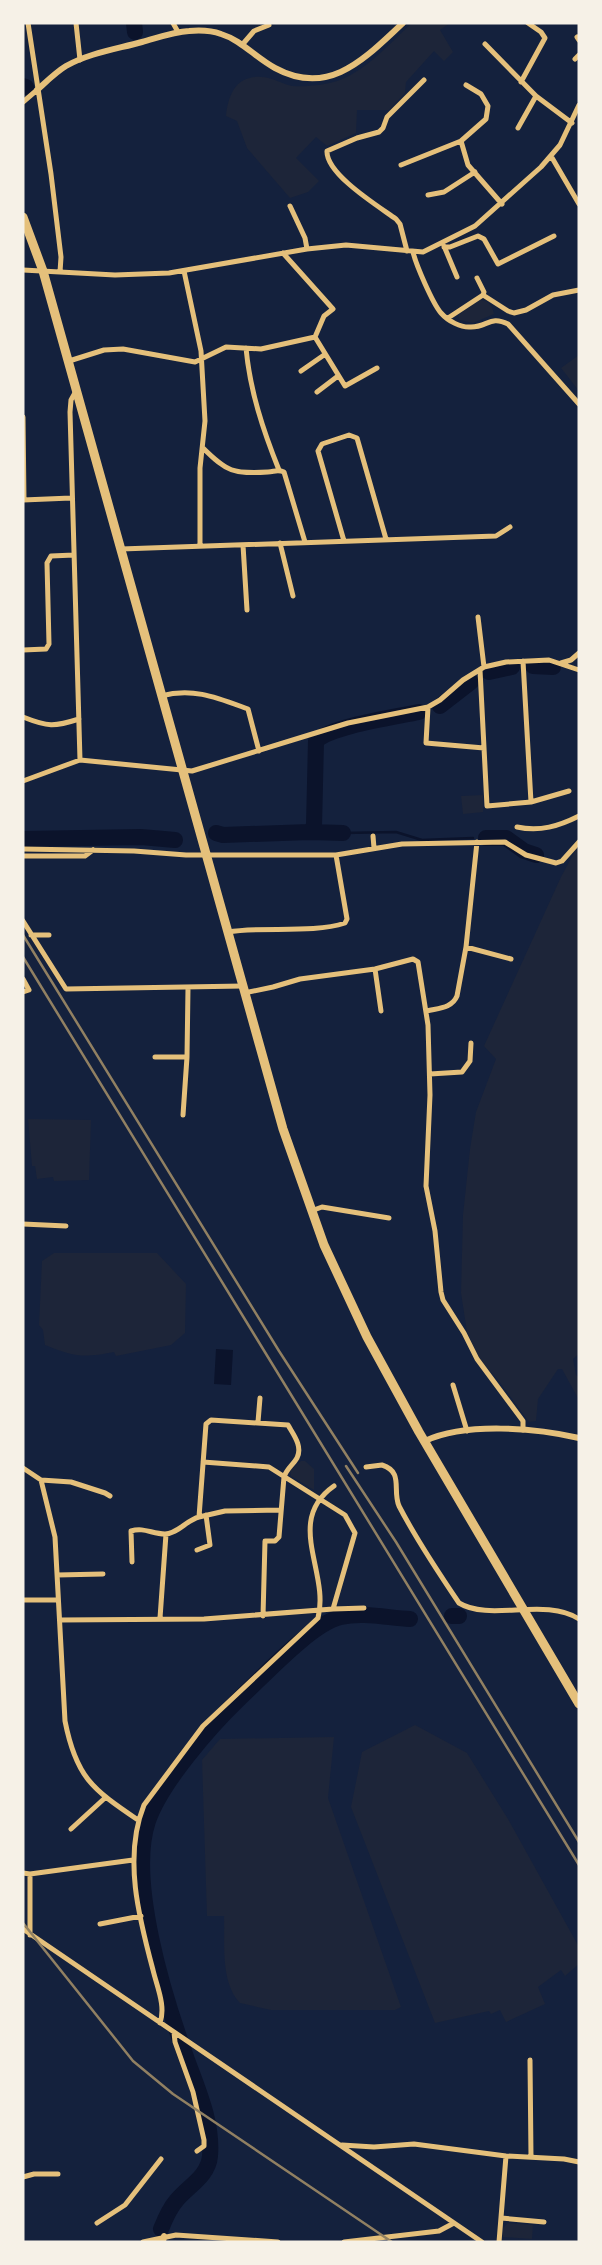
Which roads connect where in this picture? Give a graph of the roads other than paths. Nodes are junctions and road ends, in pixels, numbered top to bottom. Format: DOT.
graph roads {
  1 [pos="28,23"];
  2 [pos="76,23"];
  3 [pos="173,23"];
  4 [pos="404,23"];
  5 [pos="532,24"];
  6 [pos="269,25"];
  7 [pos="178,32"];
  8 [pos="485,44"];
  9 [pos="242,45"];
  10 [pos="80,60"];
  11 [pos="424,80"];
  12 [pos="521,82"];
  13 [pos="467,85"];
  14 [pos="37,90"];
  15 [pos="536,96"];
  16 [pos="23,102"];
  17 [pos="579,105"];
  18 [pos="571,124"];
  19 [pos="518,128"];
  20 [pos="579,128"];
  21 [pos="461,141"];
  22 [pos="551,156"];
  23 [pos="401,165"];
  24 [pos="475,173"];
  25 [pos="428,195"];
  26 [pos="502,204"];
  27 [pos="579,204"];
  28 [pos="290,205"];
  29 [pos="23,217"];
  30 [pos="554,236"];
  31 [pos="443,245"];
  32 [pos="307,248"];
  33 [pos="410,252"];
  34 [pos="284,253"];
  35 [pos="23,270"];
  36 [pos="43,271"];
  37 [pos="184,271"];
  38 [pos="60,272"];
  39 [pos="457,277"];
  40 [pos="477,278"];
  41 [pos="579,290"];
  42 [pos="483,295"];
  43 [pos="448,318"];
  44 [pos="314,337"];
  45 [pos="246,348"];
  46 [pos="324,355"];
  47 [pos="202,359"];
  48 [pos="69,361"];
  49 [pos="377,368"];
  50 [pos="301,371"];
  51 [pos="338,376"];
  52 [pos="76,391"];
  53 [pos="317,392"];
  54 [pos="579,404"];
  55 [pos="23,417"];
  56 [pos="203,448"];
  57 [pos="23,462"];
  58 [pos="279,470"];
  59 [pos="71,498"];
  60 [pos="23,500"];
  61 [pos="510,527"];
  62 [pos="386,539"];
  63 [pos="344,541"];
  64 [pos="305,542"];
  65 [pos="281,543"];
  66 [pos="243,545"];
  67 [pos="200,546"];
  68 [pos="121,549"];
  69 [pos="74,555"];
  70 [pos="293,596"];
  71 [pos="247,610"];
  72 [pos="478,617"];
  73 [pos="23,650"];
  74 [pos="579,653"];
  75 [pos="523,661"];
  76 [pos="561,663"];
  77 [pos="482,668"];
  78 [pos="579,670"];
  79 [pos="161,696"];
  80 [pos="428,707"];
  81 [pos="23,717"];
  82 [pos="79,719"];
  83 [pos="484,748"];
  84 [pos="259,751"];
  85 [pos="80,760"];
  86 [pos="183,771"];
  87 [pos="23,781"];
  88 [pos="569,791"];
  89 [pos="531,802"];
  90 [pos="579,816"];
  91 [pos="517,827"];
  92 [pos="373,836"];
  93 [pos="477,842"];
  94 [pos="579,842"];
  95 [pos="374,848"];
  96 [pos="23,849"];
  97 [pos="93,850"];
  98 [pos="206,855"];
  99 [pos="336,855"];
  100 [pos="23,856"];
  101 [pos="23,921"];
  102 [pos="228,932"];
  103 [pos="31,935"];
  104 [pos="49,935"];
  105 [pos="466,947"];
  106 [pos="511,959"];
  107 [pos="375,969"];
  108 [pos="23,979"];
  109 [pos="188,988"];
  110 [pos="243,989"];
  111 [pos="23,992"];
  112 [pos="381,1011"];
  113 [pos="427,1011"];
  114 [pos="471,1043"];
  115 [pos="155,1057"];
  116 [pos="187,1057"];
  117 [pos="430,1074"];
  118 [pos="183,1115"];
  119 [pos="311,1211"];
  120 [pos="389,1218"];
  121 [pos="23,1224"];
  122 [pos="66,1226"];
  123 [pos="453,1385"];
  124 [pos="260,1398"];
  125 [pos="258,1422"];
  126 [pos="523,1430"];
  127 [pos="467,1431"];
  128 [pos="579,1438"];
  129 [pos="425,1441"];
  130 [pos="203,1462"];
  131 [pos="366,1467"];
  132 [pos="23,1468"];
  133 [pos="284,1477"];
  134 [pos="41,1480"];
  135 [pos="334,1486"];
  136 [pos="110,1496"];
  137 [pos="280,1510"];
  138 [pos="203,1516"];
  139 [pos="166,1534"];
  140 [pos="197,1550"];
  141 [pos="132,1562"];
  142 [pos="103,1574"];
  143 [pos="57,1575"];
  144 [pos="23,1600"];
  145 [pos="58,1600"];
  146 [pos="364,1608"];
  147 [pos="333,1609"];
  148 [pos="524,1609"];
  149 [pos="319,1611"];
  150 [pos="263,1615"];
  151 [pos="578,1615"];
  152 [pos="160,1618"];
  153 [pos="61,1620"];
  154 [pos="579,1704"];
  155 [pos="106,1797"];
  156 [pos="138,1820"];
  157 [pos="71,1829"];
  158 [pos="133,1860"];
  159 [pos="26,1873"];
  160 [pos="141,1916"];
  161 [pos="100,1924"];
  162 [pos="23,1930"];
  163 [pos="30,1935"];
  164 [pos="160,2023"];
  165 [pos="175,2033"];
  166 [pos="530,2060"];
  167 [pos="339,2145"];
  168 [pos="197,2151"];
  169 [pos="506,2156"];
  170 [pos="531,2157"];
  171 [pos="161,2159"];
  172 [pos="579,2162"];
  173 [pos="58,2174"];
  174 [pos="23,2177"];
  175 [pos="501,2218"];
  176 [pos="544,2222"];
  177 [pos="97,2223"];
  178 [pos="454,2223"];
  179 [pos="163,2239"];
  180 [pos="201,2239"];
  181 [pos="234,2241"];
  182 [pos="147,2242"];
  183 [pos="278,2242"];
  184 [pos="344,2242"];
  185 [pos="356,2242"];
  186 [pos="482,2242"];
  187 [pos="499,2242"];
  1 -- 14 [label="street"];
  2 -- 10 [label="street"];
  3 -- 7 [label="street"];
  4 -- 9 [label="street"];
  5 -- 12 [label="street"];
  6 -- 9 [label="street"];
  7 -- 9 [label="street"];
  7 -- 10 [label="street"];
  8 -- 12 [label="street"];
  10 -- 14 [label="street"];
  11 -- 33 [label="street"];
  12 -- 15 [label="street"];
  13 -- 21 [label="street"];
  14 -- 16 [label="street"];
  14 -- 38 [label="street"];
  15 -- 18 [label="street"];
  15 -- 19 [label="street"];
  17 -- 18 [label="street"];
  18 -- 20 [label="street"];
  18 -- 22 [label="street"];
  21 -- 23 [label="street"];
  21 -- 24 [label="street"];
  22 -- 26 [label="street"];
  22 -- 27 [label="street"];
  24 -- 25 [label="street"];
  24 -- 26 [label="street"];
  26 -- 31 [label="street"];
  28 -- 32 [label="street"];
  29 -- 36 [label="highway"];
  30 -- 31 [label="street"];
  31 -- 33 [label="street"];
  31 -- 39 [label="street"];
  32 -- 33 [label="street"];
  32 -- 34 [label="street"];
  33 -- 43 [label="street"];
  34 -- 37 [label="street"];
  34 -- 44 [label="street"];
  35 -- 36 [label="street"];
  36 -- 38 [label="street"];
  36 -- 48 [label="highway"];
  37 -- 38 [label="street"];
  37 -- 47 [label="street"];
  40 -- 42 [label="street"];
  41 -- 42 [label="street"];
  42 -- 43 [label="street"];
  43 -- 54 [label="street"];
  44 -- 45 [label="street"];
  44 -- 46 [label="street"];
  45 -- 47 [label="street"];
  45 -- 58 [label="street"];
  46 -- 50 [label="street"];
  46 -- 51 [label="street"];
  47 -- 48 [label="street"];
  47 -- 56 [label="street"];
  48 -- 52 [label="highway"];
  49 -- 51 [label="street"];
  51 -- 53 [label="street"];
  52 -- 59 [label="street"];
  52 -- 68 [label="highway"];
  55 -- 57 [label="street"];
  56 -- 58 [label="street"];
  56 -- 67 [label="street"];
  57 -- 60 [label="street"];
  58 -- 64 [label="street"];
  59 -- 60 [label="street"];
  59 -- 69 [label="street"];
  61 -- 62 [label="street"];
  62 -- 63 [label="street"];
  62 -- 63 [label="street"];
  63 -- 64 [label="street"];
  64 -- 65 [label="street"];
  65 -- 66 [label="street"];
  65 -- 70 [label="street"];
  66 -- 67 [label="street"];
  66 -- 71 [label="street"];
  67 -- 68 [label="street"];
  68 -- 79 [label="highway"];
  69 -- 73 [label="street"];
  69 -- 82 [label="street"];
  72 -- 77 [label="street"];
  74 -- 76 [label="street"];
  75 -- 76 [label="street"];
  75 -- 77 [label="street"];
  75 -- 89 [label="street"];
  76 -- 78 [label="street"];
  77 -- 80 [label="street"];
  77 -- 83 [label="street"];
  79 -- 84 [label="street"];
  79 -- 86 [label="highway"];
  80 -- 83 [label="street"];
  80 -- 84 [label="street"];
  81 -- 82 [label="street"];
  82 -- 85 [label="street"];
  83 -- 89 [label="street"];
  84 -- 86 [label="street"];
  85 -- 86 [label="street"];
  85 -- 87 [label="street"];
  86 -- 98 [label="highway"];
  88 -- 89 [label="street"];
  90 -- 91 [label="street"];
  92 -- 95 [label="street"];
  93 -- 94 [label="street"];
  93 -- 95 [label="street"];
  93 -- 105 [label="street"];
  95 -- 99 [label="street"];
  96 -- 97 [label="street"];
  97 -- 98 [label="street"];
  97 -- 100 [label="street"];
  98 -- 99 [label="street"];
  98 -- 102 [label="highway"];
  99 -- 102 [label="street"];
  101 -- 103 [label="street"];
  102 -- 110 [label="highway"];
  103 -- 104 [label="street"];
  103 -- 109 [label="street"];
  105 -- 106 [label="street"];
  105 -- 113 [label="street"];
  107 -- 110 [label="street"];
  107 -- 112 [label="street"];
  107 -- 113 [label="street"];
  108 -- 111 [label="street"];
  109 -- 110 [label="street"];
  109 -- 116 [label="street"];
  110 -- 119 [label="highway"];
  113 -- 117 [label="street"];
  114 -- 117 [label="street"];
  115 -- 116 [label="street"];
  116 -- 118 [label="street"];
  117 -- 126 [label="street"];
  119 -- 120 [label="street"];
  119 -- 129 [label="highway"];
  121 -- 122 [label="street"];
  123 -- 127 [label="street"];
  124 -- 125 [label="street"];
  125 -- 130 [label="street"];
  125 -- 133 [label="street"];
  126 -- 127 [label="street"];
  126 -- 128 [label="street"];
  127 -- 129 [label="street"];
  129 -- 148 [label="highway"];
  130 -- 133 [label="street"];
  130 -- 138 [label="street"];
  131 -- 148 [label="street"];
  132 -- 134 [label="street"];
  133 -- 137 [label="street"];
  133 -- 147 [label="street"];
  134 -- 136 [label="street"];
  134 -- 143 [label="street"];
  135 -- 149 [label="street"];
  137 -- 138 [label="street"];
  137 -- 150 [label="street"];
  138 -- 139 [label="street"];
  138 -- 140 [label="street"];
  139 -- 141 [label="street"];
  139 -- 152 [label="street"];
  142 -- 143 [label="street"];
  143 -- 145 [label="street"];
  144 -- 145 [label="street"];
  145 -- 153 [label="street"];
  146 -- 147 [label="street"];
  147 -- 149 [label="street"];
  148 -- 151 [label="street"];
  148 -- 154 [label="highway"];
  149 -- 150 [label="street"];
  149 -- 156 [label="street"];
  150 -- 152 [label="street"];
  152 -- 153 [label="street"];
  153 -- 155 [label="street"];
  155 -- 156 [label="street"];
  155 -- 157 [label="street"];
  156 -- 158 [label="street"];
  158 -- 159 [label="street"];
  158 -- 160 [label="street"];
  159 -- 163 [label="street"];
  160 -- 161 [label="street"];
  160 -- 164 [label="street"];
  162 -- 163 [label="street"];
  163 -- 164 [label="street"];
  164 -- 165 [label="street"];
  165 -- 167 [label="street"];
  165 -- 168 [label="street"];
  166 -- 170 [label="street"];
  167 -- 169 [label="street"];
  167 -- 178 [label="street"];
  169 -- 170 [label="street"];
  169 -- 175 [label="street"];
  170 -- 172 [label="street"];
  171 -- 177 [label="street"];
  173 -- 174 [label="street"];
  175 -- 176 [label="street"];
  175 -- 187 [label="street"];
  178 -- 185 [label="street"];
  178 -- 186 [label="street"];
  179 -- 180 [label="street"];
  179 -- 182 [label="street"];
  180 -- 181 [label="street"];
  181 -- 183 [label="street"];
  184 -- 185 [label="street"];
}
